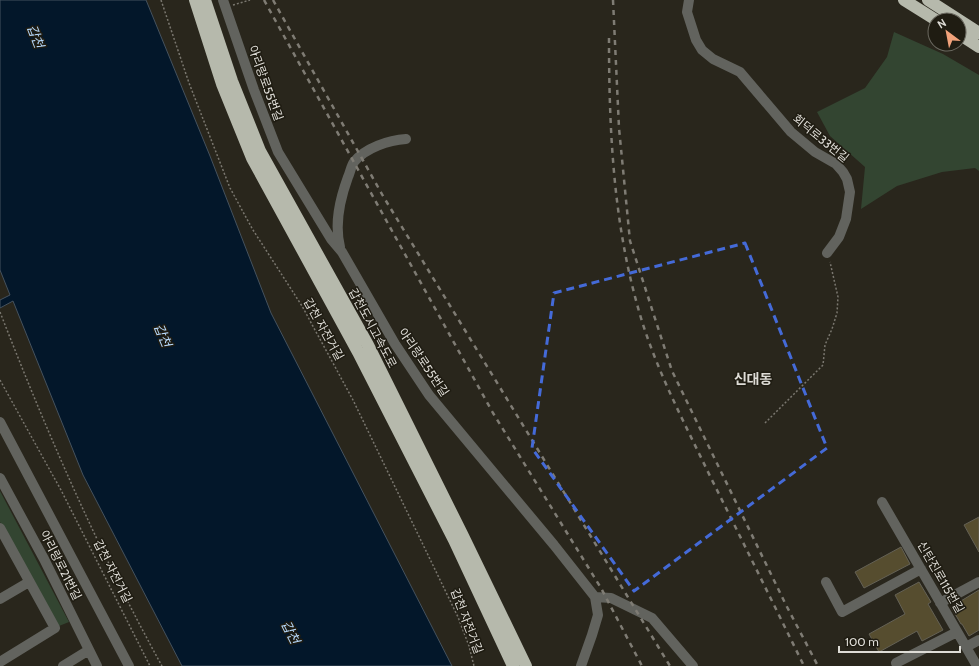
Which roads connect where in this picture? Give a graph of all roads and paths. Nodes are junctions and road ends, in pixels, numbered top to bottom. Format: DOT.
graph roads {
  1 [pos="160,0"];
  2 [pos="195,0"];
  3 [pos="205,0"];
  4 [pos="250,0"];
  5 [pos="689,0"];
  6 [pos="904,0"];
  7 [pos="928,0"];
  8 [pos="225,3"];
  9 [pos="927,14"];
  10 [pos="979,32"];
  11 [pos="967,39"];
  12 [pos="979,46"];
  13 [pos="406,139"];
  14 [pos="342,252"];
  15 [pos="827,252"];
  16 [pos="0,312"];
  17 [pos="0,380"];
  18 [pos="0,422"];
  19 [pos="765,423"];
  20 [pos="0,478"];
  21 [pos="882,502"];
  22 [pos="2,535"];
  23 [pos="921,569"];
  24 [pos="29,582"];
  25 [pos="826,582"];
  26 [pos="979,582"];
  27 [pos="595,597"];
  28 [pos="0,599"];
  29 [pos="940,603"];
  30 [pos="957,632"];
  31 [pos="979,640"];
  32 [pos="966,647"];
  33 [pos="89,650"];
  34 [pos="0,662"];
  35 [pos="896,663"];
  36 [pos="63,666"];
  37 [pos="97,666"];
  38 [pos="129,666"];
  39 [pos="150,666"];
  40 [pos="162,666"];
  41 [pos="474,666"];
  42 [pos="513,666"];
  43 [pos="526,666"];
  44 [pos="581,666"];
  45 [pos="693,666"];
  46 [pos="977,666"];
  1 -- 41 [label="path, 갑천 자전거길"];
  2 -- 42 [label="highway, 갑천도시고속도로"];
  3 -- 43 [label="highway, 갑천도시고속도로"];
  4 -- 8 [label="path"];
  5 -- 15 [label="street, 회덕로33번길"];
  6 -- 9 [label="highway"];
  7 -- 10 [label="highway"];
  8 -- 14 [label="street, 아리랑로55번길"];
  11 -- 12 [label="highway"];
  13 -- 14 [label="street"];
  14 -- 27 [label="street, 아리랑로55번길"];
  15 -- 19 [label="path"];
  16 -- 40 [label="path"];
  17 -- 39 [label="path, 갑천 자전거길"];
  18 -- 38 [label="street"];
  20 -- 33 [label="street, 아리랑로21번길"];
  21 -- 23 [label="street, 신탄진로115번길"];
  22 -- 24 [label="street"];
  23 -- 25 [label="street"];
  23 -- 29 [label="street, 신탄진로115번길"];
  24 -- 28 [label="street"];
  24 -- 34 [label="street"];
  26 -- 29 [label="street"];
  27 -- 44 [label="street"];
  27 -- 45 [label="street"];
  29 -- 30 [label="street, 신탄진로115번길"];
  30 -- 32 [label="street, 신탄진로115번길"];
  30 -- 35 [label="street"];
  31 -- 32 [label="street"];
  32 -- 46 [label="street, 신탄진로115번길"];
  33 -- 36 [label="street"];
  33 -- 37 [label="street, 아리랑로21번길"];
}
